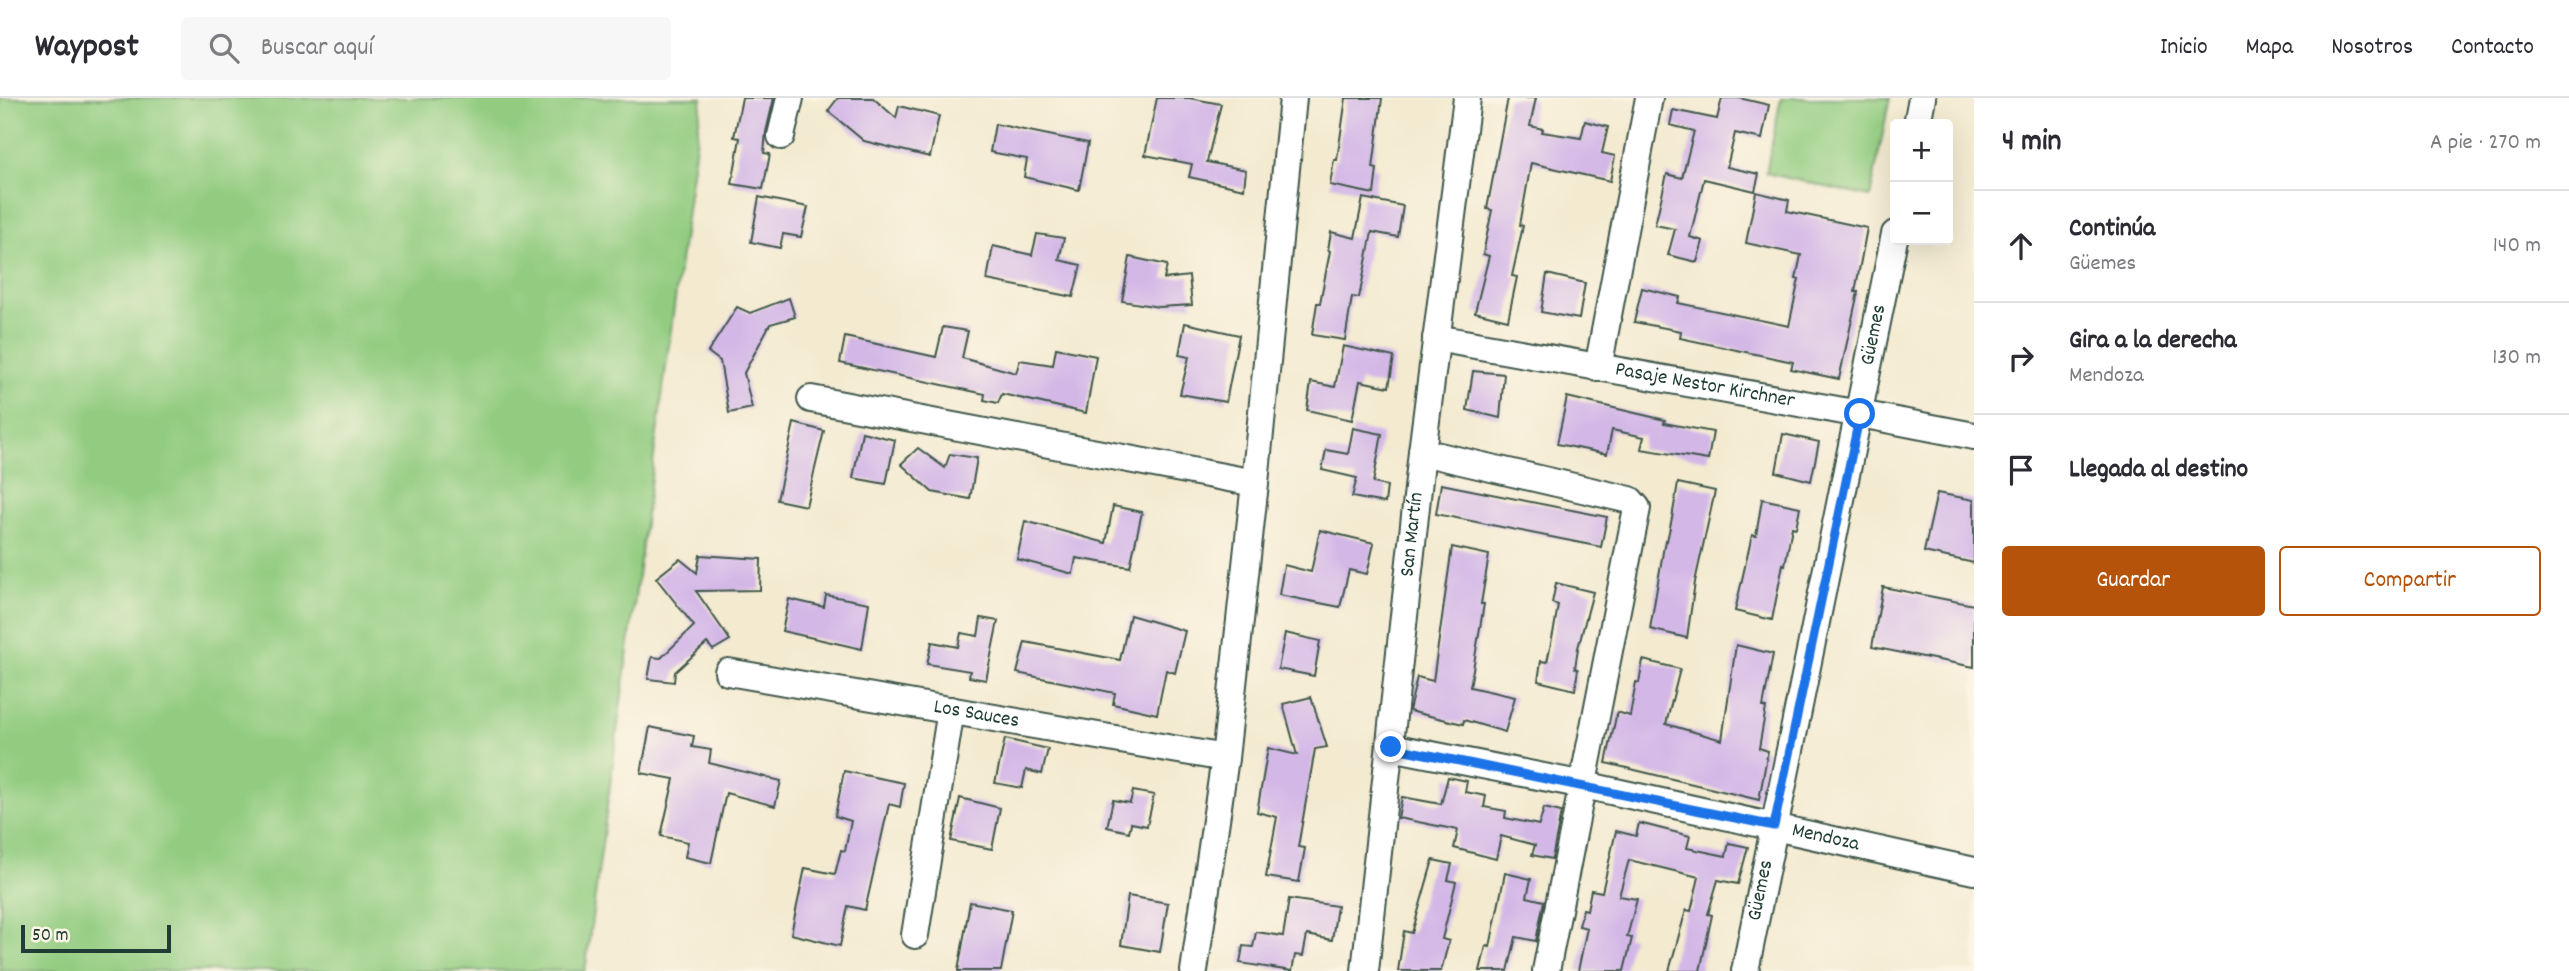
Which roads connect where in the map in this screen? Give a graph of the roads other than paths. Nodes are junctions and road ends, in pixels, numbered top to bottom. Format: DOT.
graph roads {
  1 [pos="790,98"];
  2 [pos="1291,98"];
  3 [pos="1467,98"];
  4 [pos="1649,98"];
  5 [pos="1922,98"];
  6 [pos="1918,119"];
  7 [pos="781,136"];
  8 [pos="1893,245"];
  9 [pos="1436,338"];
  10 [pos="1598,368"];
  11 [pos="811,399"];
  12 [pos="1860,414"];
  13 [pos="1974,436"];
  14 [pos="1422,452"];
  15 [pos="1255,483"];
  16 [pos="729,672"];
  17 [pos="951,709"];
  18 [pos="1391,747"];
  19 [pos="1225,758"];
  20 [pos="1584,785"];
  21 [pos="1774,826"];
  22 [pos="1974,870"];
  23 [pos="915,935"];
  24 [pos="1194,971"];
  25 [pos="1365,971"];
  26 [pos="1546,971"];
  27 [pos="1745,971"];
  1 -- 7 [label="street"];
  2 -- 15 [label="street"];
  3 -- 9 [label="street, San Martín"];
  4 -- 10 [label="street"];
  5 -- 6 [label="street"];
  8 -- 12 [label="street, Güemes"];
  9 -- 10 [label="street, Pasaje Nestor Kirchner"];
  9 -- 14 [label="street, San Martín"];
  10 -- 12 [label="street, Pasaje Nestor Kirchner"];
  11 -- 15 [label="street"];
  12 -- 13 [label="street, Pasaje Nestor Kirchner"];
  12 -- 21 [label="street, Güemes"];
  14 -- 18 [label="street, San Martín"];
  14 -- 20 [label="street"];
  15 -- 19 [label="street"];
  16 -- 17 [label="street, Los Sauces"];
  17 -- 19 [label="street, Los Sauces"];
  17 -- 23 [label="street"];
  18 -- 20 [label="street, Mendoza"];
  18 -- 25 [label="street, San Martín"];
  19 -- 24 [label="street"];
  20 -- 21 [label="street, Mendoza"];
  20 -- 26 [label="street"];
  21 -- 22 [label="street, Mendoza"];
  21 -- 27 [label="street, Güemes"];
}
